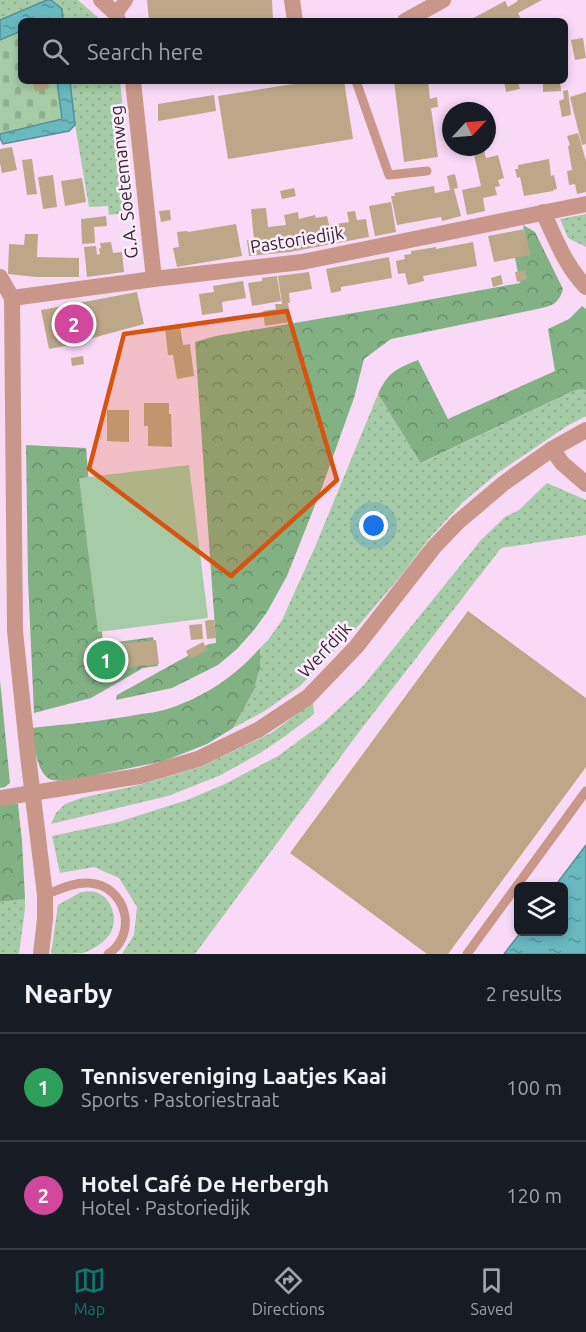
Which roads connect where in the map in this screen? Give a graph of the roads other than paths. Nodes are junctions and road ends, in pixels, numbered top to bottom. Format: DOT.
graph roads {
  1 [pos="101,0"];
  2 [pos="126,0"];
  3 [pos="292,0"];
  4 [pos="443,0"];
  5 [pos="117,17"];
  6 [pos="295,18"];
  7 [pos="410,18"];
  8 [pos="133,84"];
  9 [pos="357,84"];
  10 [pos="427,171"];
  11 [pos="586,204"];
  12 [pos="543,212"];
  13 [pos="0,277"];
  14 [pos="154,279"];
  15 [pos="586,287"];
  16 [pos="12,298"];
  17 [pos="586,430"];
  18 [pos="552,448"];
  19 [pos="586,484"];
  20 [pos="586,791"];
  21 [pos="32,793"];
  22 [pos="0,798"];
  23 [pos="45,895"];
  24 [pos="41,954"];
  25 [pos="108,954"];
  26 [pos="467,954"];
  1 -- 5 [label="street"];
  2 -- 5 [label="street"];
  3 -- 6 [label="street"];
  4 -- 7 [label="street"];
  8 -- 14 [label="street, G.A. Soetemanweg"];
  9 -- 10 [label="lane"];
  11 -- 12 [label="street, Pastoriedijk"];
  12 -- 14 [label="street, Pastoriedijk"];
  12 -- 15 [label="street"];
  13 -- 16 [label="street"];
  14 -- 16 [label="street, Pastoriedijk"];
  16 -- 21 [label="street"];
  17 -- 18 [label="street, Werfdijk"];
  18 -- 19 [label="street"];
  18 -- 21 [label="street, Werfdijk"];
  20 -- 26 [label="lane"];
  21 -- 22 [label="street, Werfdijk"];
  21 -- 23 [label="street"];
  23 -- 24 [label="street"];
  23 -- 25 [label="lane"];
}
